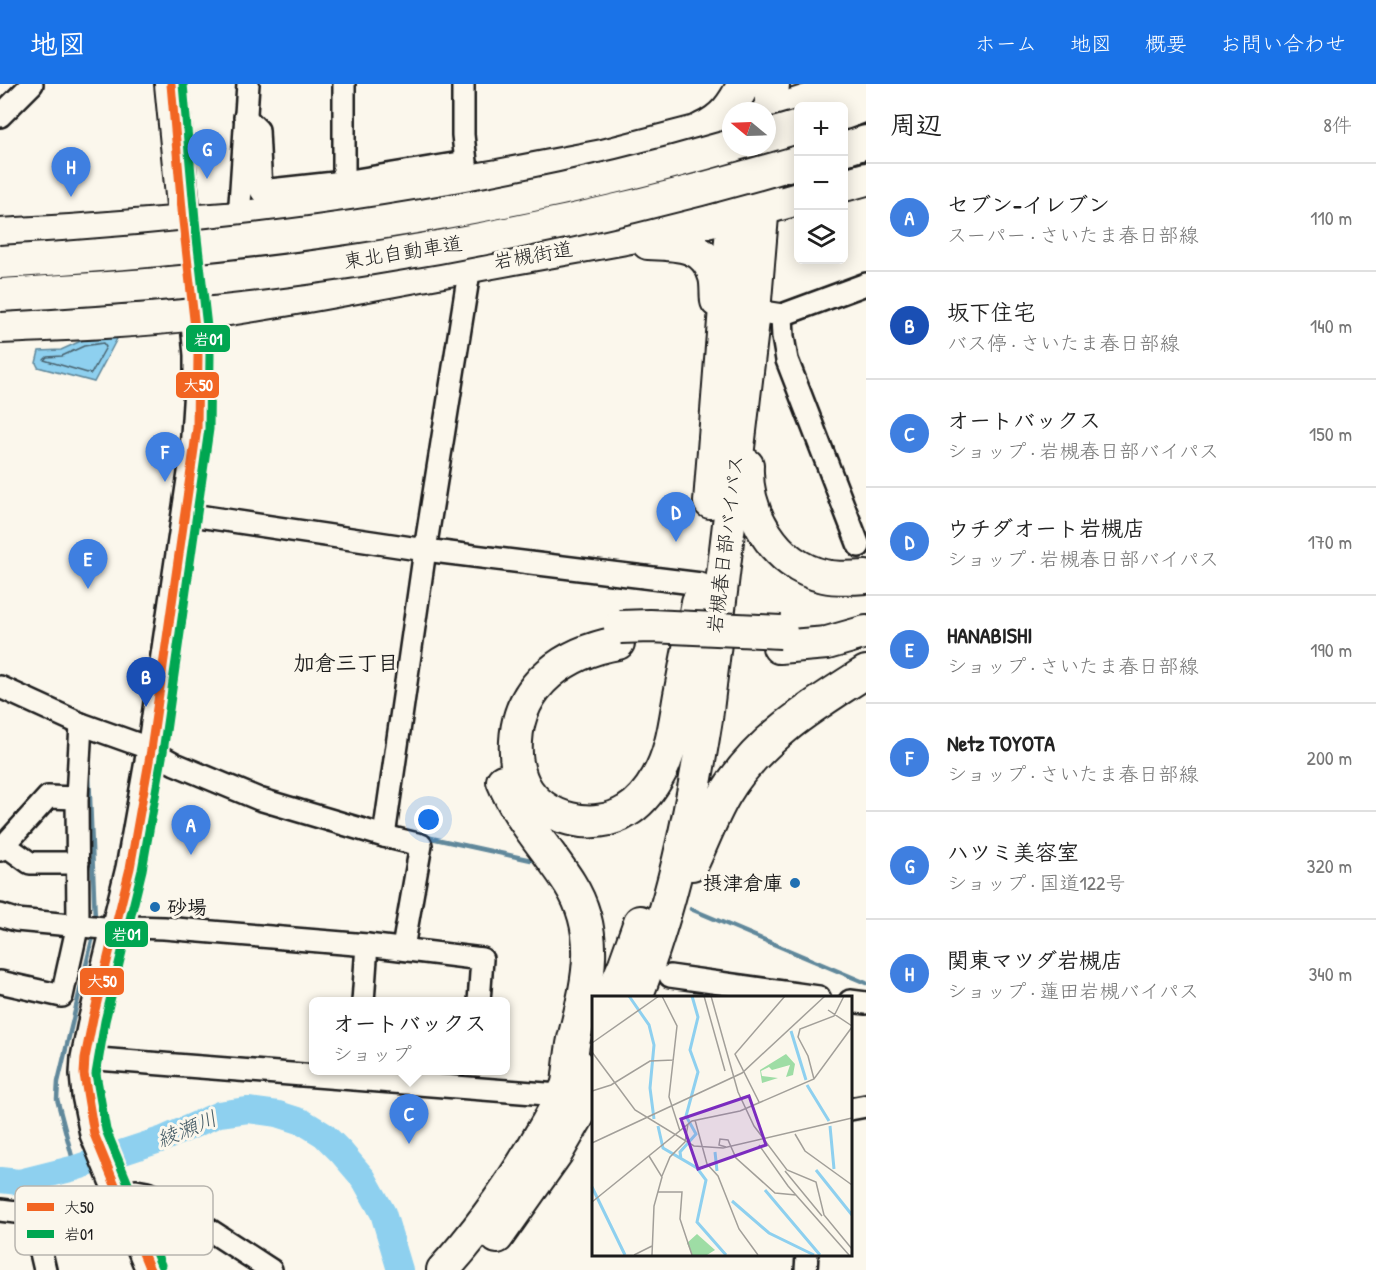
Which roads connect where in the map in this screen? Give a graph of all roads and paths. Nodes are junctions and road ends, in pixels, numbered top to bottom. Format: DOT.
graph roads {
  1 [pos="32,84"];
  2 [pos="171,84"];
  3 [pos="248,84"];
  4 [pos="344,84"];
  5 [pos="463,84"];
  6 [pos="746,84"];
  7 [pos="860,84"];
  8 [pos="758,102"];
  9 [pos="866,105"];
  10 [pos="776,108"];
  11 [pos="848,111"];
  12 [pos="0,116"];
  13 [pos="245,117"];
  14 [pos="776,117"];
  15 [pos="722,125"];
  16 [pos="794,125"];
  17 [pos="690,134"];
  18 [pos="866,142"];
  19 [pos="848,147"];
  20 [pos="722,148"];
  21 [pos="739,156"];
  22 [pos="764,156"];
  23 [pos="866,158"];
  24 [pos="848,161"];
  25 [pos="794,163"];
  26 [pos="794,171"];
  27 [pos="866,179"];
  28 [pos="344,182"];
  29 [pos="848,184"];
  30 [pos="719,185"];
  31 [pos="794,200"];
  32 [pos="763,209"];
  33 [pos="732,217"];
  34 [pos="239,218"];
  35 [pos="183,221"];
  36 [pos="0,234"];
  37 [pos="612,240"];
  38 [pos="0,262"];
  39 [pos="470,266"];
  40 [pos="866,284"];
  41 [pos="0,295"];
  42 [pos="194,314"];
  43 [pos="763,317"];
  44 [pos="0,327"];
  45 [pos="715,437"];
  46 [pos="185,514"];
  47 [pos="859,546"];
  48 [pos="425,550"];
  49 [pos="866,577"];
  50 [pos="700,589"];
  51 [pos="866,615"];
  52 [pos="866,632"];
  53 [pos="619,635"];
  54 [pos="780,640"];
  55 [pos="866,672"];
  56 [pos="0,687"];
  57 [pos="81,724"];
  58 [pos="151,750"];
  59 [pos="77,798"];
  60 [pos="384,836"];
  61 [pos="2,847"];
  62 [pos="78,863"];
  63 [pos="673,889"];
  64 [pos="0,915"];
  65 [pos="95,926"];
  66 [pos="367,945"];
  67 [pos="403,948"];
  68 [pos="669,976"];
  69 [pos="0,982"];
  70 [pos="611,996"];
  71 [pos="636,996"];
  72 [pos="812,996"];
  73 [pos="363,997"];
  74 [pos="479,997"];
  75 [pos="851,1001"];
  76 [pos="866,1003"];
  77 [pos="592,1040"];
  78 [pos="85,1058"];
  79 [pos="309,1072"];
  80 [pos="358,1075"];
  81 [pos="475,1079"];
  82 [pos="581,1092"];
  83 [pos="866,1106"];
  84 [pos="851,1109"];
  85 [pos="115,1186"];
  86 [pos="0,1210"];
  87 [pos="15,1212"];
  88 [pos="213,1232"];
  89 [pos="42,1255"];
  90 [pos="144,1255"];
  91 [pos="807,1255"];
  92 [pos="453,1269"];
  93 [pos="45,1270"];
  94 [pos="150,1270"];
  95 [pos="271,1270"];
  96 [pos="806,1270"];
  1 -- 12 [label="street"];
  2 -- 35 [label="highway"];
  3 -- 13 [label="street"];
  4 -- 28 [label="street"];
  5 -- 28 [label="street"];
  6 -- 8 [label="highway, 岩槻春日部バイパス"];
  6 -- 17 [label="highway"];
  7 -- 10 [label="highway"];
  9 -- 11 [label="highway"];
  13 -- 28 [label="street"];
  13 -- 34 [label="street"];
  14 -- 16 [label="highway, bridge"];
  15 -- 17 [label="highway"];
  17 -- 34 [label="highway"];
  18 -- 19 [label="highway"];
  20 -- 38 [label="highway, 東北自動車道, bridge"];
  21 -- 33 [label="highway, 岩槻春日部バイパス"];
  22 -- 32 [label="highway, 岩槻春日部バイパス"];
  23 -- 24 [label="highway"];
  25 -- 30 [label="highway, 東北自動車道, bridge"];
  26 -- 30 [label="highway, bridge"];
  27 -- 29 [label="highway"];
  30 -- 41 [label="highway, 東北自動車道, bridge"];
  31 -- 32 [label="highway, 岩槻街道"];
  32 -- 33 [label="highway, 岩槻街道"];
  32 -- 43 [label="highway, 岩槻春日部バイパス"];
  33 -- 37 [label="highway, 岩槻街道"];
  33 -- 45 [label="highway, 岩槻春日部バイパス"];
  34 -- 35 [label="highway"];
  35 -- 36 [label="highway"];
  35 -- 42 [label="highway"];
  37 -- 39 [label="highway, 岩槻街道"];
  37 -- 45 [label="highway"];
  39 -- 42 [label="highway, 岩槻街道"];
  39 -- 48 [label="street"];
  40 -- 43 [label="street"];
  42 -- 44 [label="highway, 岩槻街道"];
  42 -- 46 [label="main road"];
  43 -- 47 [label="street"];
  43 -- 49 [label="highway"];
  43 -- 63 [label="highway, 岩槻春日部バイパス"];
  45 -- 50 [label="highway, 岩槻春日部バイパス"];
  46 -- 48 [label="street"];
  46 -- 58 [label="main road"];
  48 -- 50 [label="street"];
  48 -- 60 [label="street"];
  50 -- 53 [label="highway"];
  50 -- 70 [label="highway, 岩槻春日部バイパス"];
  51 -- 54 [label="highway"];
  52 -- 54 [label="highway"];
  53 -- 54 [label="highway, bridge"];
  53 -- 82 [label="highway"];
  55 -- 63 [label="highway"];
  56 -- 57 [label="street"];
  57 -- 58 [label="street"];
  57 -- 59 [label="street"];
  58 -- 60 [label="street"];
  58 -- 65 [label="main road"];
  59 -- 61 [label="street"];
  59 -- 62 [label="street"];
  60 -- 67 [label="street"];
  61 -- 62 [label="street"];
  62 -- 65 [label="street"];
  63 -- 71 [label="highway, 岩槻春日部バイパス"];
  64 -- 65 [label="street"];
  65 -- 66 [label="street"];
  65 -- 69 [label="street"];
  65 -- 78 [label="main road"];
  66 -- 67 [label="street"];
  66 -- 73 [label="street"];
  67 -- 74 [label="street"];
  68 -- 72 [label="street"];
  75 -- 76 [label="street"];
  77 -- 82 [label="highway"];
  78 -- 79 [label="street"];
  78 -- 85 [label="main road"];
  80 -- 81 [label="street"];
  81 -- 82 [label="street"];
  82 -- 92 [label="highway"];
  83 -- 84 [label="street"];
  86 -- 87 [label="street"];
  88 -- 95 [label="street"];
  89 -- 93 [label="street"];
  90 -- 94 [label="main road"];
  91 -- 96 [label="street"];
}
